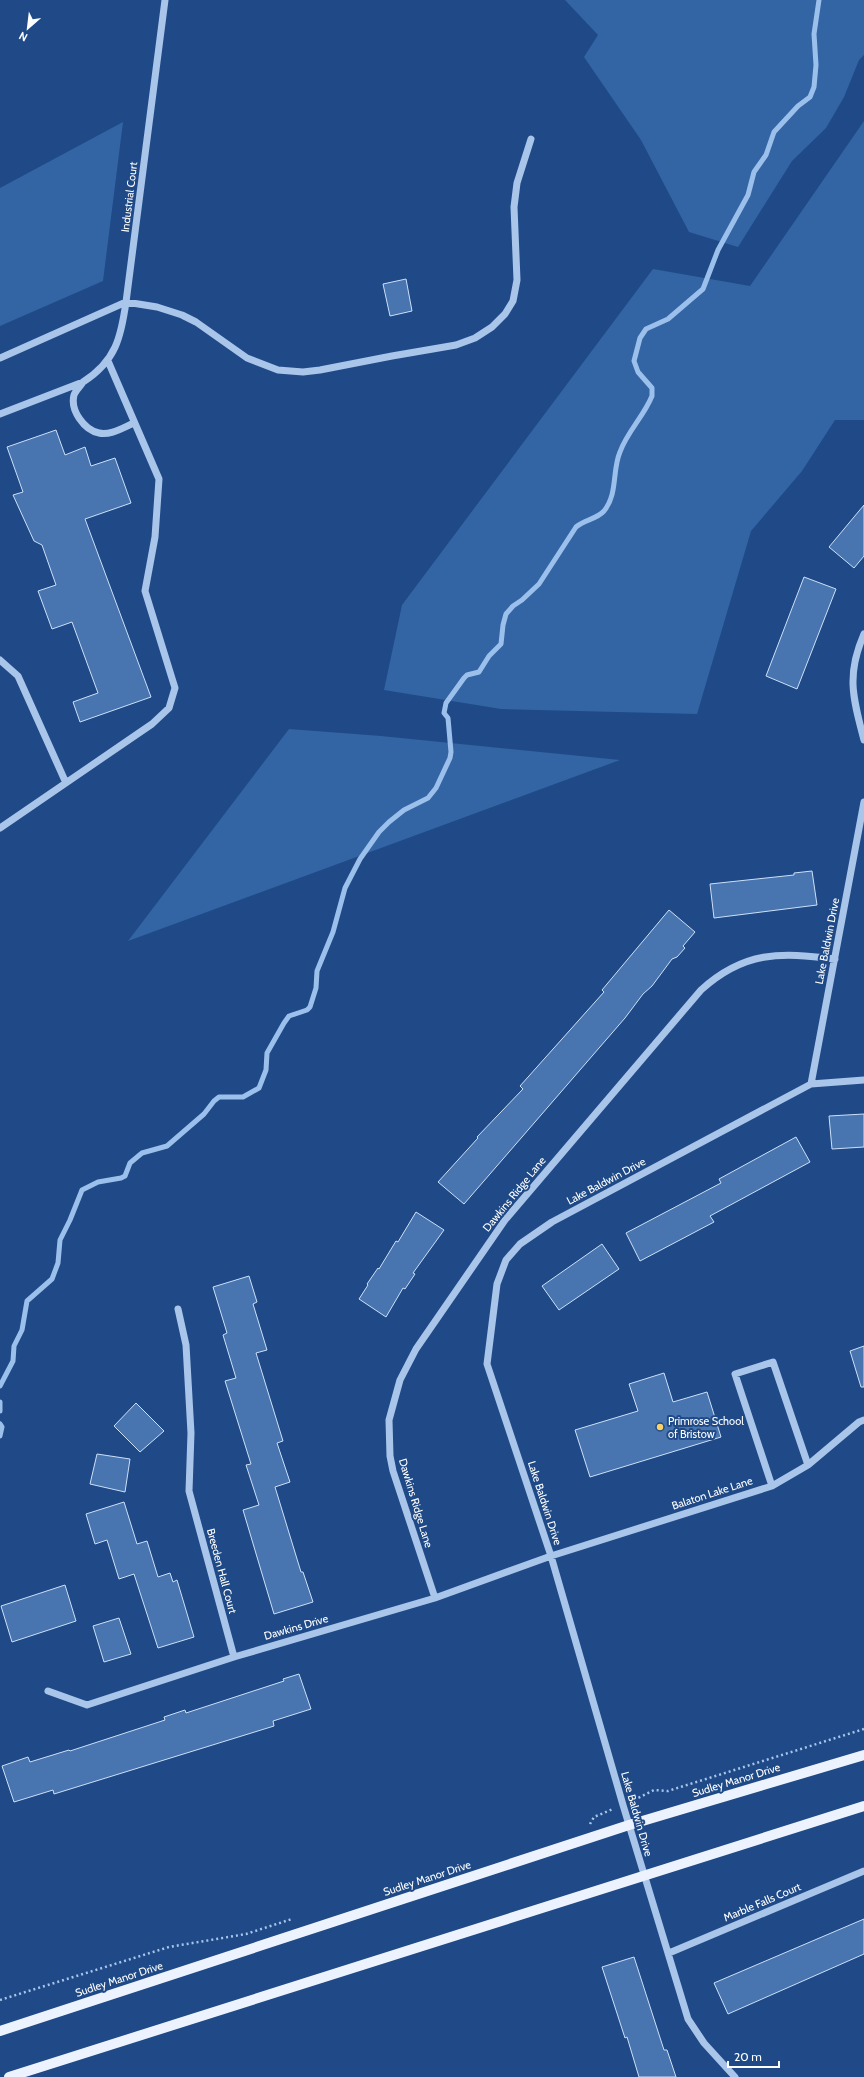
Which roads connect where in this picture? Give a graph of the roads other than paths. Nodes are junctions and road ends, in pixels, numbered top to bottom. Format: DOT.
graph roads {
  1 [pos="165,0"];
  2 [pos="532,139"];
  3 [pos="126,302"];
  4 [pos="0,358"];
  5 [pos="108,361"];
  6 [pos="83,382"];
  7 [pos="0,414"];
  8 [pos="134,423"];
  9 [pos="864,634"];
  10 [pos="0,660"];
  11 [pos="864,740"];
  12 [pos="66,783"];
  13 [pos="864,802"];
  14 [pos="0,828"];
  15 [pos="835,959"];
  16 [pos="864,1080"];
  17 [pos="811,1084"];
  18 [pos="178,1308"];
  19 [pos="864,1420"];
  20 [pos="808,1465"];
  21 [pos="772,1486"];
  22 [pos="551,1556"];
  23 [pos="435,1598"];
  24 [pos="234,1657"];
  25 [pos="48,1691"];
  26 [pos="864,1754"];
  27 [pos="864,1806"];
  28 [pos="629,1824"];
  29 [pos="864,1871"];
  30 [pos="644,1875"];
  31 [pos="669,1953"];
  32 [pos="0,2031"];
  33 [pos="9,2077"];
  34 [pos="736,2077"];
  1 -- 3 [label="street, Industrial Court"];
  2 -- 3 [label="street"];
  3 -- 4 [label="street"];
  3 -- 5 [label="street, Industrial Court"];
  5 -- 6 [label="street, Industrial Court"];
  5 -- 8 [label="street"];
  6 -- 7 [label="street, Industrial Court"];
  6 -- 8 [label="street, Industrial Court"];
  8 -- 12 [label="street"];
  9 -- 11 [label="street"];
  10 -- 12 [label="street"];
  12 -- 14 [label="street"];
  13 -- 15 [label="street, Lake Baldwin Drive"];
  15 -- 17 [label="street, Lake Baldwin Drive"];
  15 -- 23 [label="street, Dawkins Ridge Lane"];
  16 -- 17 [label="street, Lake Baldwin Drive"];
  17 -- 22 [label="street, Lake Baldwin Drive"];
  18 -- 24 [label="street, Breeden Hall Court"];
  19 -- 20 [label="street, Balaton Lake Lane"];
  20 -- 21 [label="street, Balaton Lake Lane"];
  20 -- 21 [label="street"];
  21 -- 22 [label="street, Balaton Lake Lane"];
  22 -- 23 [label="street, Dawkins Drive"];
  22 -- 28 [label="street, Lake Baldwin Drive"];
  23 -- 24 [label="street, Dawkins Drive"];
  24 -- 25 [label="street, Dawkins Drive"];
  26 -- 28 [label="main road, Sudley Manor Drive"];
  27 -- 30 [label="main road"];
  28 -- 30 [label="street, Lake Baldwin Drive"];
  28 -- 32 [label="main road, Sudley Manor Drive"];
  29 -- 31 [label="street, Marble Falls Court"];
  30 -- 31 [label="street, Lake Baldwin Drive"];
  30 -- 33 [label="main road"];
  31 -- 34 [label="street, Lake Baldwin Drive"];
}
